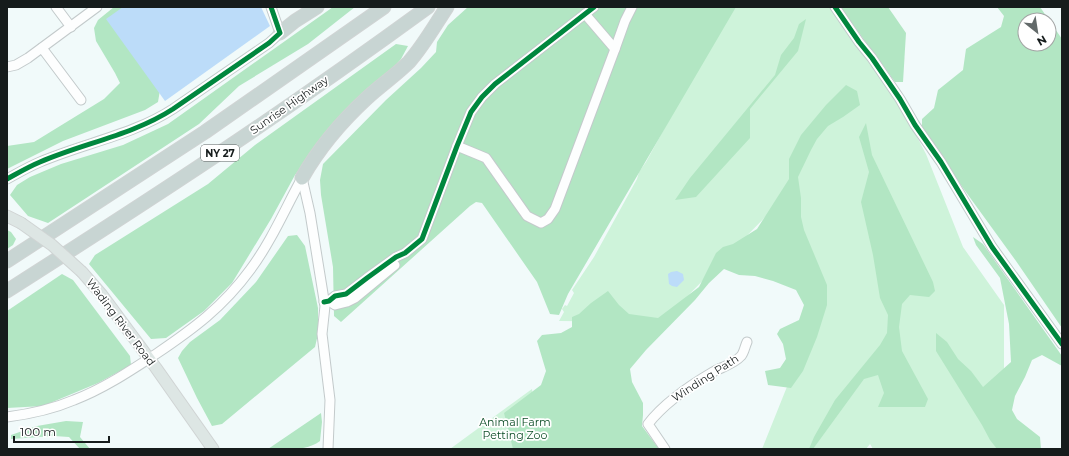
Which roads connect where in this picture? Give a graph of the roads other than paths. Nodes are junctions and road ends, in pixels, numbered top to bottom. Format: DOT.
graph roads {
  1 [pos="56,7"];
  2 [pos="97,7"];
  3 [pos="271,7"];
  4 [pos="317,7"];
  5 [pos="384,7"];
  6 [pos="428,7"];
  7 [pos="448,7"];
  8 [pos="594,7"];
  9 [pos="632,7"];
  10 [pos="835,7"];
  11 [pos="585,14"];
  12 [pos="71,27"];
  13 [pos="280,33"];
  14 [pos="42,48"];
  15 [pos="615,49"];
  16 [pos="7,67"];
  17 [pos="81,100"];
  18 [pos="457,146"];
  19 [pos="302,178"];
  20 [pos="7,179"];
  21 [pos="7,216"];
  22 [pos="7,261"];
  23 [pos="7,292"];
  24 [pos="327,302"];
  25 [pos="747,342"];
  26 [pos="1062,344"];
  27 [pos="149,358"];
  28 [pos="7,418"];
  29 [pos="213,449"];
  30 [pos="328,449"];
  31 [pos="665,449"];
  1 -- 12 [label="street"];
  2 -- 12 [label="street"];
  3 -- 13 [label="street"];
  4 -- 13 [label="highway"];
  5 -- 22 [label="highway, NY 27"];
  6 -- 23 [label="highway, Sunrise Highway / NY 27"];
  7 -- 19 [label="highway"];
  8 -- 11 [label="street"];
  9 -- 15 [label="street"];
  10 -- 26 [label="street"];
  11 -- 15 [label="street"];
  11 -- 18 [label="street"];
  12 -- 14 [label="street"];
  13 -- 20 [label="street"];
  14 -- 16 [label="street"];
  14 -- 17 [label="street"];
  15 -- 18 [label="street"];
  18 -- 24 [label="street"];
  19 -- 24 [label="street"];
  19 -- 27 [label="street"];
  21 -- 27 [label="main road, Wading River Road, bridge"];
  24 -- 30 [label="street"];
  25 -- 31 [label="street, Winding Path"];
  27 -- 28 [label="street"];
  27 -- 29 [label="main road, Wading River Road"];
}
